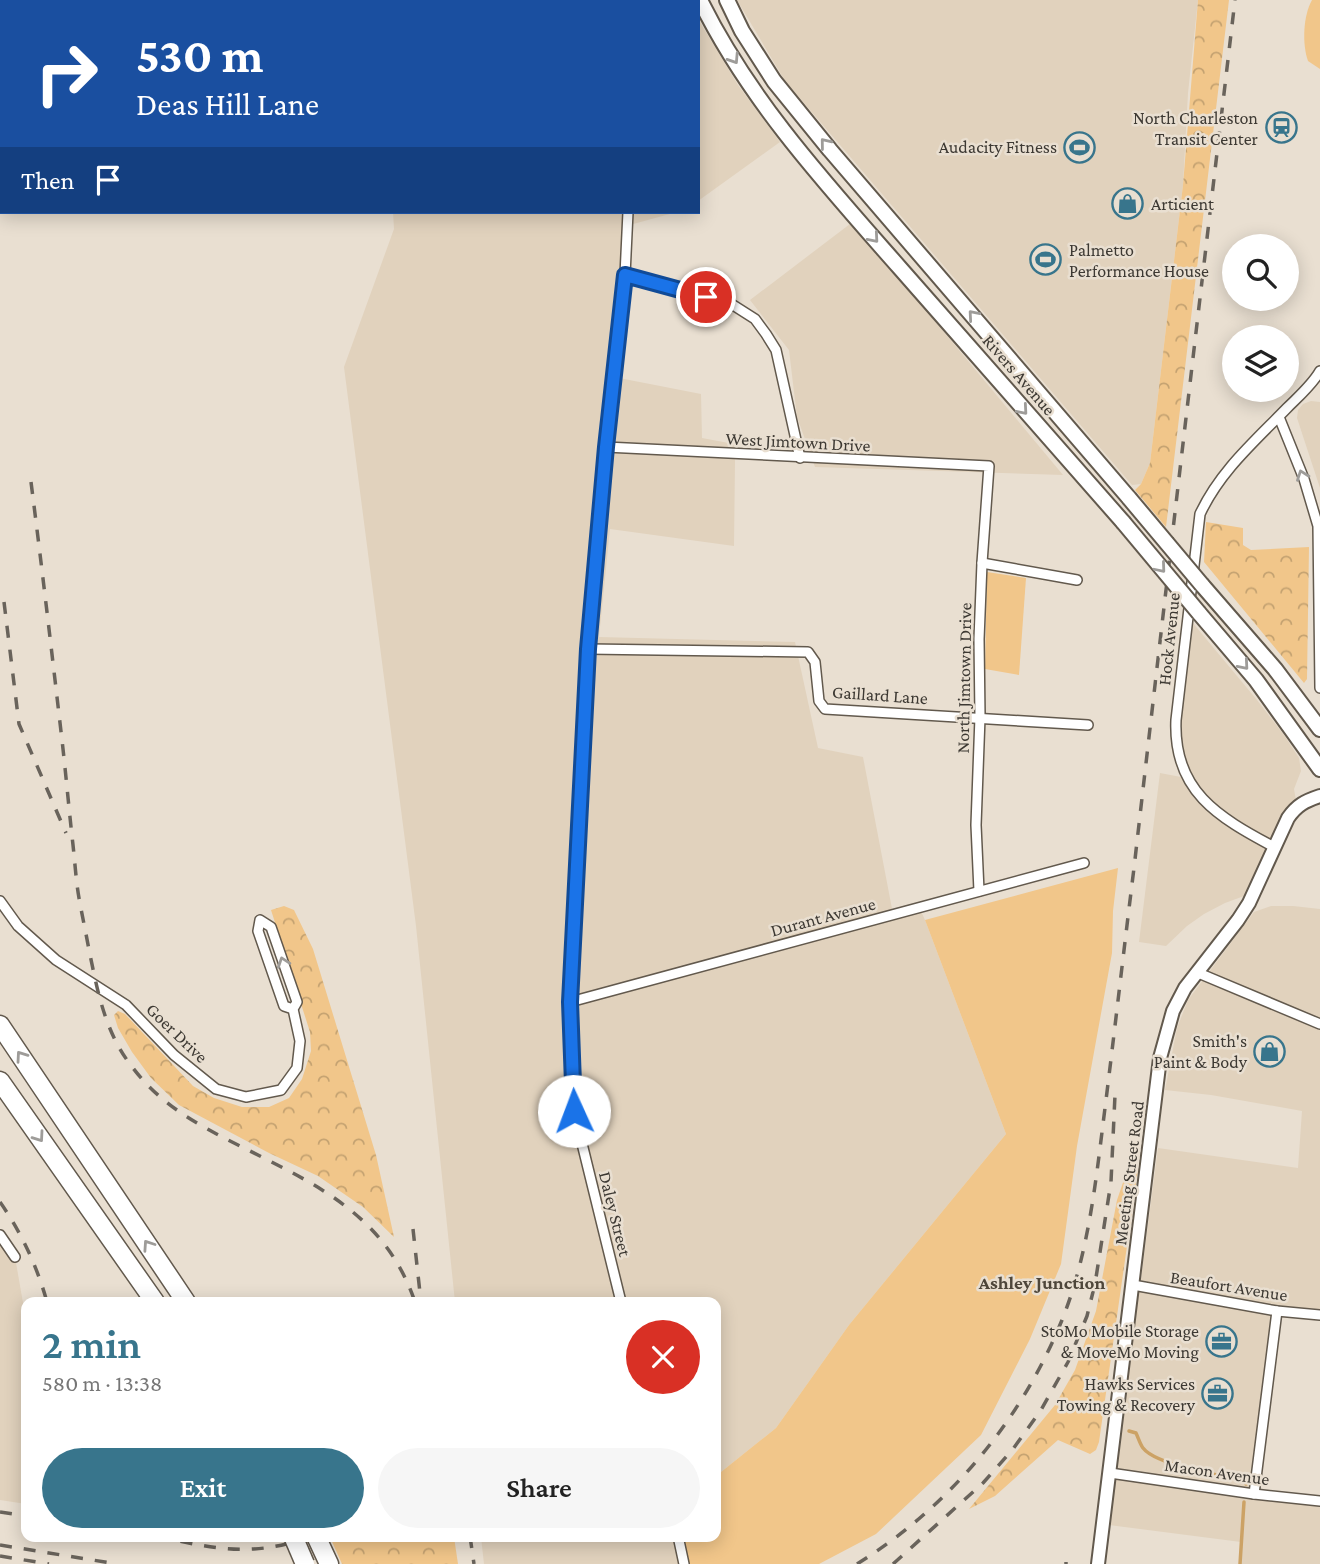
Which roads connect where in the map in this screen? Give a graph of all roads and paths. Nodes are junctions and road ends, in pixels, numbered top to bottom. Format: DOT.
graph roads {
  1 [pos="700,0"];
  2 [pos="727,0"];
  3 [pos="628,214"];
  4 [pos="625,275"];
  5 [pos="1320,371"];
  6 [pos="1308,387"];
  7 [pos="1320,389"];
  8 [pos="1279,417"];
  9 [pos="606,447"];
  10 [pos="800,458"];
  11 [pos="989,466"];
  12 [pos="982,563"];
  13 [pos="1077,580"];
  14 [pos="588,649"];
  15 [pos="1320,688"];
  16 [pos="980,717"];
  17 [pos="1088,725"];
  18 [pos="1320,729"];
  19 [pos="1320,769"];
  20 [pos="1320,796"];
  21 [pos="1274,847"];
  22 [pos="1084,863"];
  23 [pos="979,891"];
  24 [pos="0,901"];
  25 [pos="1196,972"];
  26 [pos="570,1002"];
  27 [pos="293,1009"];
  28 [pos="1320,1024"];
  29 [pos="0,1026"];
  30 [pos="0,1081"];
  31 [pos="0,1235"];
  32 [pos="15,1256"];
  33 [pos="1133,1285"];
  34 [pos="151,1297"];
  35 [pos="183,1297"];
  36 [pos="620,1297"];
  37 [pos="1277,1311"];
  38 [pos="1320,1315"];
  39 [pos="1110,1473"];
  40 [pos="1254,1494"];
  41 [pos="1320,1502"];
  42 [pos="296,1542"];
  43 [pos="319,1542"];
  44 [pos="679,1542"];
  45 [pos="305,1564"];
  46 [pos="329,1564"];
  47 [pos="684,1564"];
  48 [pos="1098,1564"];
  1 -- 19 [label="main road, Rivers Avenue, one-way, bridge"];
  18 -- 2 [label="main road, Rivers Avenue, one-way, bridge"];
  3 -- 4 [label="street, Daley Street"];
  4 -- 9 [label="street, Daley Street"];
  4 -- 10 [label="street"];
  5 -- 6 [label="street, Hock Avenue"];
  6 -- 7 [label="street"];
  6 -- 8 [label="street, Hock Avenue"];
  15 -- 8 [label="street, one-way"];
  8 -- 21 [label="street, Hock Avenue"];
  9 -- 10 [label="street, West Jimtown Drive"];
  9 -- 14 [label="street, Daley Street"];
  10 -- 11 [label="street, West Jimtown Drive"];
  11 -- 12 [label="street, North Jimtown Drive"];
  12 -- 13 [label="street"];
  12 -- 16 [label="street, North Jimtown Drive"];
  14 -- 16 [label="street, Gaillard Lane"];
  14 -- 26 [label="street, Daley Street"];
  16 -- 17 [label="street, Gaillard Lane"];
  16 -- 23 [label="street, North Jimtown Drive"];
  20 -- 21 [label="street, Meeting Street Road"];
  21 -- 25 [label="street, Meeting Street Road"];
  22 -- 23 [label="street, Durant Avenue"];
  23 -- 26 [label="street, Durant Avenue"];
  24 -- 27 [label="street, Goer Drive"];
  25 -- 28 [label="street"];
  25 -- 33 [label="street, Meeting Street Road"];
  26 -- 36 [label="street, Daley Street"];
  27 -- 27 [label="street, Goer Drive, one-way"];
  35 -- 29 [label="highway, one-way"];
  30 -- 34 [label="highway, one-way"];
  31 -- 32 [label="street"];
  33 -- 37 [label="street, Beaufort Avenue"];
  33 -- 39 [label="street, Meeting Street Road"];
  37 -- 38 [label="street, Beaufort Avenue"];
  37 -- 40 [label="street"];
  39 -- 40 [label="street, Macon Avenue"];
  39 -- 48 [label="street, Meeting Street Road"];
  40 -- 41 [label="street, Macon Avenue"];
  42 -- 45 [label="highway, bridge"];
  43 -- 46 [label="highway"];
  44 -- 47 [label="street"];
}
